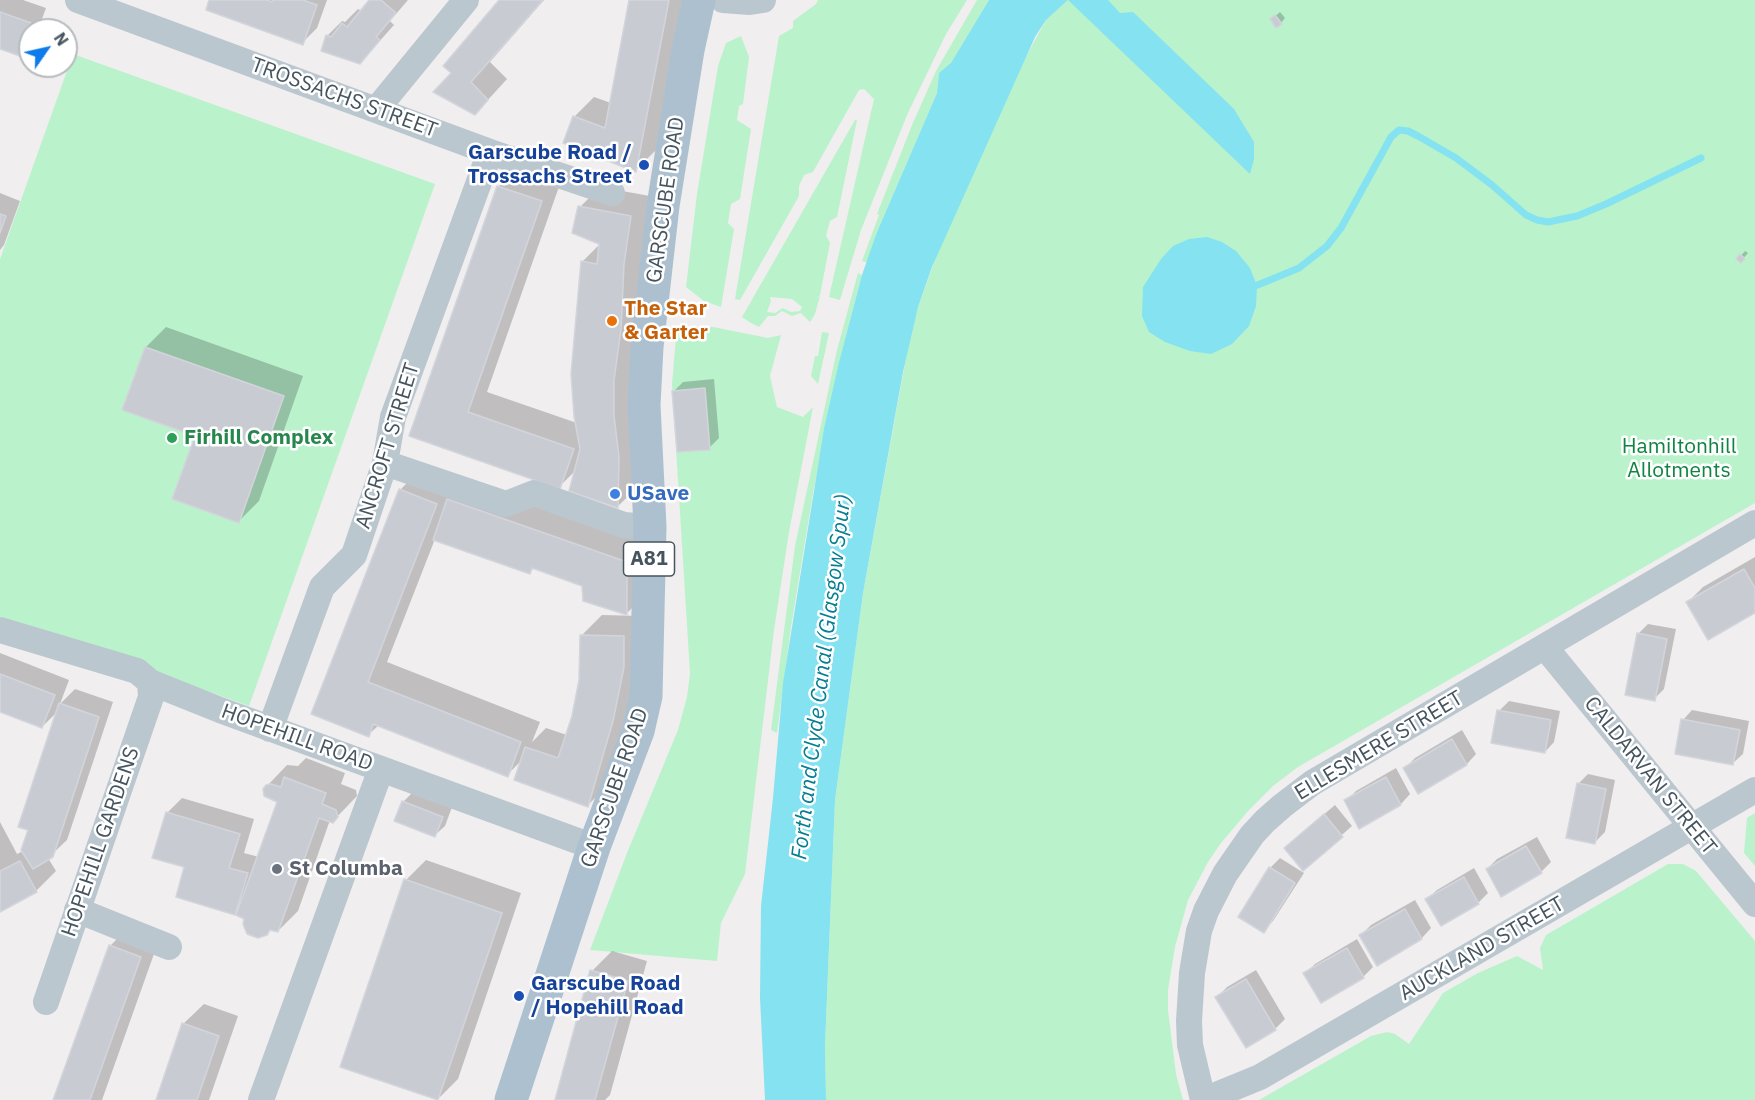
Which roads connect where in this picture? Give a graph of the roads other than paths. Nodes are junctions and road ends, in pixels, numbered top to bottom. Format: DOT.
graph roads {
  1 [pos="78,0"];
  2 [pos="466,0"];
  3 [pos="699,0"];
  4 [pos="723,0"];
  5 [pos="762,0"];
  6 [pos="376,110"];
  7 [pos="490,152"];
  8 [pos="612,193"];
  9 [pos="385,463"];
  10 [pos="1755,524"];
  11 [pos="650,527"];
  12 [pos="0,630"];
  13 [pos="1545,647"];
  14 [pos="150,682"];
  15 [pos="270,729"];
  16 [pos="381,769"];
  17 [pos="1755,790"];
  18 [pos="1692,828"];
  19 [pos="594,847"];
  20 [pos="1755,904"];
  21 [pos="77,910"];
  22 [pos="169,947"];
  23 [pos="46,1002"];
  24 [pos="261,1100"];
  25 [pos="511,1100"];
  26 [pos="1204,1100"];
  1 -- 6 [label="street, TROSSACHS STREET"];
  2 -- 6 [label="street"];
  3 -- 11 [label="main road, GARSCUBE ROAD / A81"];
  4 -- 5 [label="street"];
  6 -- 7 [label="street, TROSSACHS STREET"];
  7 -- 8 [label="street, TROSSACHS STREET"];
  7 -- 9 [label="street, ANCROFT STREET"];
  9 -- 11 [label="street"];
  9 -- 15 [label="street, ANCROFT STREET"];
  10 -- 13 [label="street, ELLESMERE STREET"];
  11 -- 19 [label="main road, GARSCUBE ROAD / A81"];
  12 -- 14 [label="street, HOPEHILL ROAD"];
  13 -- 18 [label="street, CALDARVAN STREET"];
  13 -- 26 [label="street, ELLESMERE STREET"];
  14 -- 15 [label="street, HOPEHILL ROAD"];
  14 -- 21 [label="street, HOPEHILL GARDENS"];
  15 -- 16 [label="street, HOPEHILL ROAD"];
  16 -- 19 [label="street, HOPEHILL ROAD"];
  16 -- 24 [label="street"];
  17 -- 18 [label="street, AUCKLAND STREET"];
  18 -- 20 [label="street, CALDARVAN STREET"];
  18 -- 26 [label="street, AUCKLAND STREET"];
  19 -- 25 [label="main road, GARSCUBE ROAD / A81"];
  21 -- 22 [label="street"];
  21 -- 23 [label="street, HOPEHILL GARDENS"];
}
